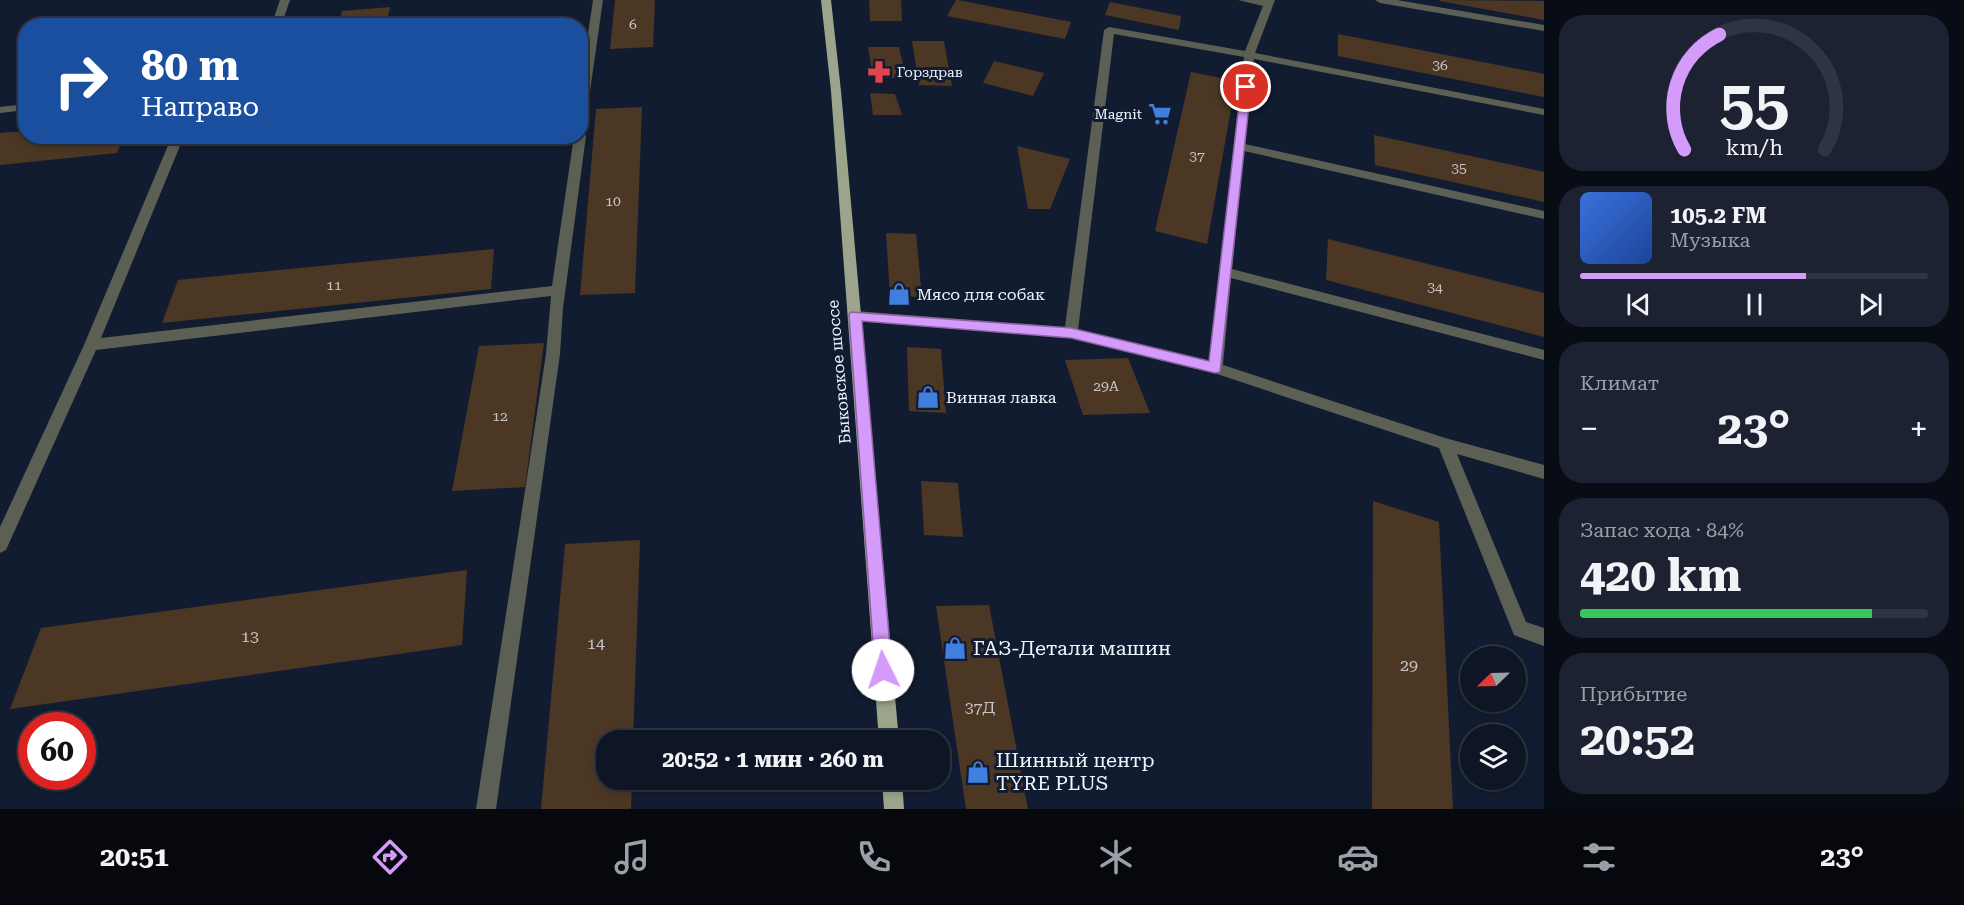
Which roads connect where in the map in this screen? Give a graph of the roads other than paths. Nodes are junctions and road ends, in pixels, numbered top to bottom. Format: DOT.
graph roads {
  1 [pos="285,0"];
  2 [pos="598,0"];
  3 [pos="826,0"];
  4 [pos="1243,0"];
  5 [pos="1380,0"];
  6 [pos="1269,2"];
  7 [pos="279,18"];
  8 [pos="1544,28"];
  9 [pos="588,47"];
  10 [pos="1249,55"];
  11 [pos="18,108"];
  12 [pos="0,110"];
  13 [pos="1544,112"];
  14 [pos="175,144"];
  15 [pos="579,144"];
  16 [pos="1239,146"];
  17 [pos="1544,215"];
  18 [pos="1226,272"];
  19 [pos="559,290"];
  20 [pos="855,315"];
  21 [pos="1071,333"];
  22 [pos="91,345"];
  23 [pos="1544,355"];
  24 [pos="1215,368"];
  25 [pos="1445,444"];
  26 [pos="1544,472"];
  27 [pos="0,545"];
  28 [pos="1544,637"];
  29 [pos="888,730"];
  30 [pos="893,790"];
  31 [pos="486,809"];
  32 [pos="894,809"];
  1 -- 7 [label="lane"];
  2 -- 9 [label="lane"];
  3 -- 20 [label="main road, Быковское шоссе"];
  4 -- 6 [label="lane"];
  5 -- 8 [label="lane"];
  6 -- 10 [label="lane"];
  10 -- 13 [label="lane"];
  10 -- 16 [label="lane"];
  10 -- 21 [label="lane"];
  11 -- 12 [label="lane"];
  14 -- 22 [label="lane"];
  15 -- 19 [label="lane"];
  16 -- 17 [label="lane"];
  16 -- 18 [label="lane"];
  18 -- 23 [label="lane"];
  18 -- 24 [label="lane"];
  19 -- 22 [label="lane"];
  19 -- 31 [label="lane"];
  20 -- 21 [label="lane"];
  20 -- 29 [label="main road, Быковское шоссе"];
  21 -- 24 [label="lane"];
  22 -- 27 [label="lane"];
  24 -- 25 [label="lane"];
  25 -- 26 [label="lane"];
  25 -- 28 [label="lane"];
  30 -- 32 [label="main road"];
}
